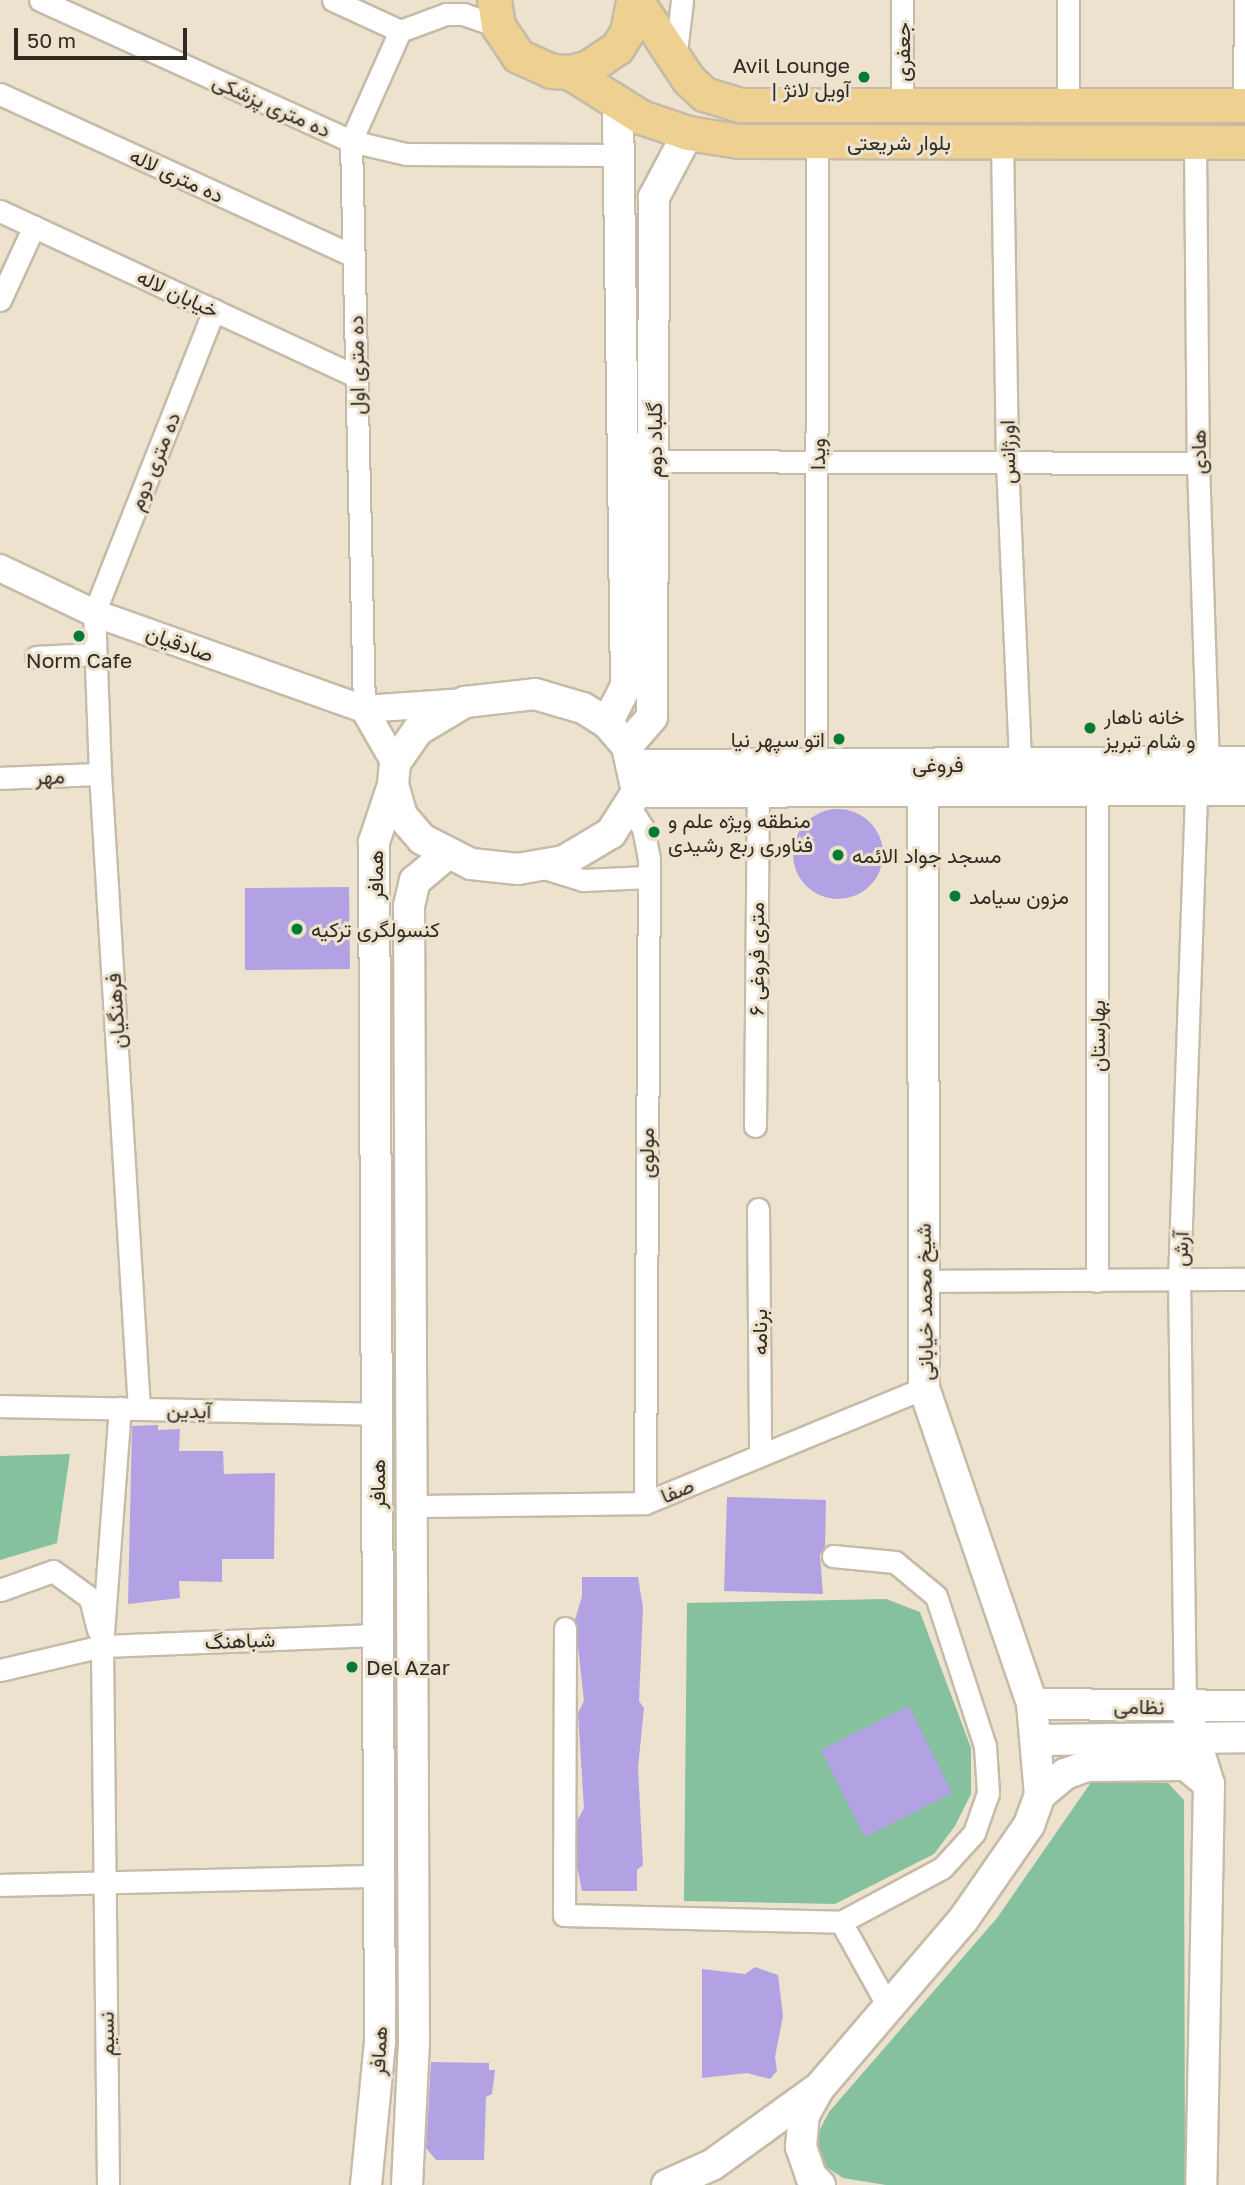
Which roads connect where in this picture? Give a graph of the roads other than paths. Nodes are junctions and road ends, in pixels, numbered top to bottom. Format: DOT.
graph roads {
  1 [pos="40,0"];
  2 [pos="333,0"];
  3 [pos="635,0"];
  4 [pos="682,0"];
  5 [pos="902,0"];
  6 [pos="1068,0"];
  7 [pos="1245,0"];
  8 [pos="496,13"];
  9 [pos="401,31"];
  10 [pos="675,60"];
  11 [pos="569,72"];
  12 [pos="0,94"];
  13 [pos="618,103"];
  14 [pos="902,105"];
  15 [pos="1068,105"];
  16 [pos="1180,105"];
  17 [pos="1244,105"];
  18 [pos="688,133"];
  19 [pos="351,141"];
  20 [pos="1002,141"];
  21 [pos="1187,141"];
  22 [pos="1245,142"];
  23 [pos="817,143"];
  24 [pos="619,155"];
  25 [pos="0,211"];
  26 [pos="34,226"];
  27 [pos="354,257"];
  28 [pos="620,292"];
  29 [pos="654,292"];
  30 [pos="0,300"];
  31 [pos="214,310"];
  32 [pos="356,376"];
  33 [pos="621,461"];
  34 [pos="655,461"];
  35 [pos="817,462"];
  36 [pos="1007,462"];
  37 [pos="1198,463"];
  38 [pos="0,568"];
  39 [pos="94,612"];
  40 [pos="93,654"];
  41 [pos="36,657"];
  42 [pos="465,702"];
  43 [pos="364,709"];
  44 [pos="607,723"];
  45 [pos="1208,762"];
  46 [pos="1245,762"];
  47 [pos="1020,763"];
  48 [pos="816,765"];
  49 [pos="100,774"];
  50 [pos="394,774"];
  51 [pos="0,778"];
  52 [pos="631,778"];
  53 [pos="1196,790"];
  54 [pos="1245,790"];
  55 [pos="923,791"];
  56 [pos="1097,791"];
  57 [pos="758,792"];
  58 [pos="447,854"];
  59 [pos="541,867"];
  60 [pos="648,877"];
  61 [pos="410,1068"];
  62 [pos="376,1069"];
  63 [pos="755,1126"];
  64 [pos="758,1209"];
  65 [pos="1245,1279"];
  66 [pos="923,1281"];
  67 [pos="1097,1281"];
  68 [pos="1179,1281"];
  69 [pos="924,1388"];
  70 [pos="0,1406"];
  71 [pos="130,1409"];
  72 [pos="377,1414"];
  73 [pos="760,1454"];
  74 [pos="645,1503"];
  75 [pos="412,1506"];
  76 [pos="833,1556"];
  77 [pos="0,1590"];
  78 [pos="565,1628"];
  79 [pos="378,1635"];
  80 [pos="102,1646"];
  81 [pos="0,1670"];
  82 [pos="1032,1704"];
  83 [pos="1245,1706"];
  84 [pos="1185,1707"];
  85 [pos="1245,1737"];
  86 [pos="1198,1740"];
  87 [pos="1038,1741"];
  88 [pos="1209,1784"];
  89 [pos="1040,1795"];
  90 [pos="414,1875"];
  91 [pos="379,1876"];
  92 [pos="104,1882"];
  93 [pos="0,1885"];
  94 [pos="841,1922"];
  95 [pos="889,2008"];
  96 [pos="819,2088"];
  97 [pos="107,2185"];
  98 [pos="366,2185"];
  99 [pos="407,2185"];
  100 [pos="667,2185"];
  101 [pos="820,2185"];
  102 [pos="1201,2185"];
  1 -- 19 [label="street, ده متری پزشکی"];
  2 -- 9 [label="street"];
  3 -- 10 [label="main road, بلوار شریعتى"];
  3 -- 11 [label="main road"];
  4 -- 10 [label="street"];
  5 -- 14 [label="street, جعفری"];
  6 -- 15 [label="street"];
  7 -- 17 [label="street"];
  8 -- 9 [label="street"];
  8 -- 11 [label="main road"];
  9 -- 19 [label="street, ده متری اول"];
  10 -- 14 [label="main road, بلوار شریعتى"];
  11 -- 13 [label="main road, بلوار شریعتى"];
  12 -- 27 [label="street, ده متری لاله"];
  13 -- 18 [label="main road, بلوار شریعتى"];
  13 -- 24 [label="main road, گلباد دوم"];
  14 -- 15 [label="main road, بلوار شریعتى"];
  15 -- 16 [label="main road, بلوار شریعتى"];
  16 -- 17 [label="main road, بلوار شریعتى"];
  16 -- 21 [label="main road"];
  18 -- 23 [label="main road, بلوار شریعتى"];
  18 -- 29 [label="main road, گلباد دوم"];
  19 -- 24 [label="street, ده متری پزشکی"];
  19 -- 27 [label="street, ده متری اول"];
  20 -- 21 [label="main road, بلوار شریعتى"];
  20 -- 23 [label="main road, بلوار شریعتى"];
  20 -- 36 [label="street, اورژانس"];
  21 -- 22 [label="main road, بلوار شریعتى"];
  21 -- 37 [label="street, هادی"];
  23 -- 35 [label="street, ویدا"];
  24 -- 28 [label="main road, گلباد دوم"];
  25 -- 26 [label="street, خیابان لاله"];
  26 -- 30 [label="street"];
  26 -- 31 [label="street, خیابان لاله"];
  27 -- 32 [label="street, ده متری اول"];
  28 -- 29 [label="main road"];
  28 -- 33 [label="main road, گلباد دوم"];
  29 -- 34 [label="main road, گلباد دوم"];
  31 -- 32 [label="street, خیابان لاله"];
  31 -- 39 [label="street, ده متری دوم"];
  32 -- 43 [label="street, ده متری اول"];
  33 -- 34 [label="street"];
  33 -- 44 [label="main road, گلباد دوم"];
  34 -- 35 [label="street"];
  34 -- 52 [label="main road, گلباد دوم"];
  35 -- 36 [label="street"];
  35 -- 48 [label="street, ویدا"];
  36 -- 37 [label="street"];
  36 -- 47 [label="street, اورژانس"];
  37 -- 45 [label="street, هادی"];
  38 -- 39 [label="street, صادقیان"];
  39 -- 40 [label="street, فرهنگیان"];
  39 -- 43 [label="street, صادقیان"];
  40 -- 41 [label="street"];
  40 -- 49 [label="street, فرهنگیان"];
  42 -- 43 [label="street"];
  42 -- 44 [label="main road"];
  42 -- 50 [label="main road"];
  43 -- 50 [label="street"];
  44 -- 52 [label="main road"];
  45 -- 46 [label="main road, فروغى"];
  45 -- 47 [label="main road, فروغى"];
  47 -- 48 [label="main road, فروغى"];
  48 -- 52 [label="main road, فروغى"];
  49 -- 51 [label="street, مهر"];
  49 -- 71 [label="street, فرهنگیان"];
  50 -- 58 [label="main road"];
  50 -- 62 [label="main road, همافر"];
  52 -- 57 [label="main road, فروغى"];
  52 -- 59 [label="main road"];
  52 -- 60 [label="street, مولوی"];
  53 -- 54 [label="main road, فروغى"];
  53 -- 56 [label="main road, فروغى"];
  53 -- 68 [label="street, آرش"];
  55 -- 56 [label="main road, فروغى"];
  55 -- 57 [label="main road, فروغى"];
  55 -- 66 [label="main road, شیخ محمد خیابانی"];
  56 -- 67 [label="street, بهارستان"];
  57 -- 63 [label="street, ۶ متری فروغی"];
  58 -- 59 [label="main road"];
  58 -- 61 [label="main road, همافر"];
  59 -- 60 [label="street"];
  60 -- 74 [label="street, مولوی"];
  61 -- 62 [label="main road"];
  61 -- 75 [label="main road, همافر"];
  62 -- 72 [label="main road, همافر"];
  64 -- 73 [label="street, برنامه"];
  65 -- 68 [label="street"];
  66 -- 67 [label="street"];
  66 -- 69 [label="main road, شیخ محمد خیابانی"];
  67 -- 68 [label="street"];
  68 -- 84 [label="street, آرش"];
  69 -- 73 [label="street, صفا"];
  69 -- 82 [label="main road, شیخ محمد خیابانی"];
  70 -- 71 [label="street, آیدین"];
  71 -- 72 [label="street, آیدین"];
  71 -- 80 [label="street, فرهنگیان"];
  72 -- 79 [label="main road, همافر"];
  73 -- 74 [label="street, صفا"];
  74 -- 75 [label="street, صفا"];
  75 -- 90 [label="main road, همافر"];
  76 -- 94 [label="street"];
  77 -- 80 [label="street"];
  78 -- 94 [label="street"];
  79 -- 80 [label="street, شباهنگ"];
  79 -- 91 [label="main road, همافر"];
  80 -- 81 [label="street, شباهنگ"];
  80 -- 92 [label="street, نسیم"];
  82 -- 84 [label="main road, نظامی"];
  82 -- 87 [label="main road, شیخ محمد خیابانی"];
  83 -- 84 [label="main road, نظامی"];
  84 -- 86 [label="main road"];
  85 -- 86 [label="main road, نظامی"];
  86 -- 87 [label="main road, نظامی"];
  86 -- 88 [label="main road"];
  87 -- 89 [label="main road, شیخ محمد خیابانی"];
  88 -- 89 [label="main road"];
  88 -- 102 [label="main road"];
  89 -- 95 [label="main road"];
  90 -- 91 [label="main road"];
  90 -- 99 [label="main road, همافر"];
  91 -- 92 [label="street"];
  91 -- 98 [label="main road, همافر"];
  92 -- 93 [label="street"];
  92 -- 97 [label="street, نسیم"];
  94 -- 95 [label="street"];
  95 -- 96 [label="main road"];
  96 -- 100 [label="main road"];
  96 -- 101 [label="main road"];
}
